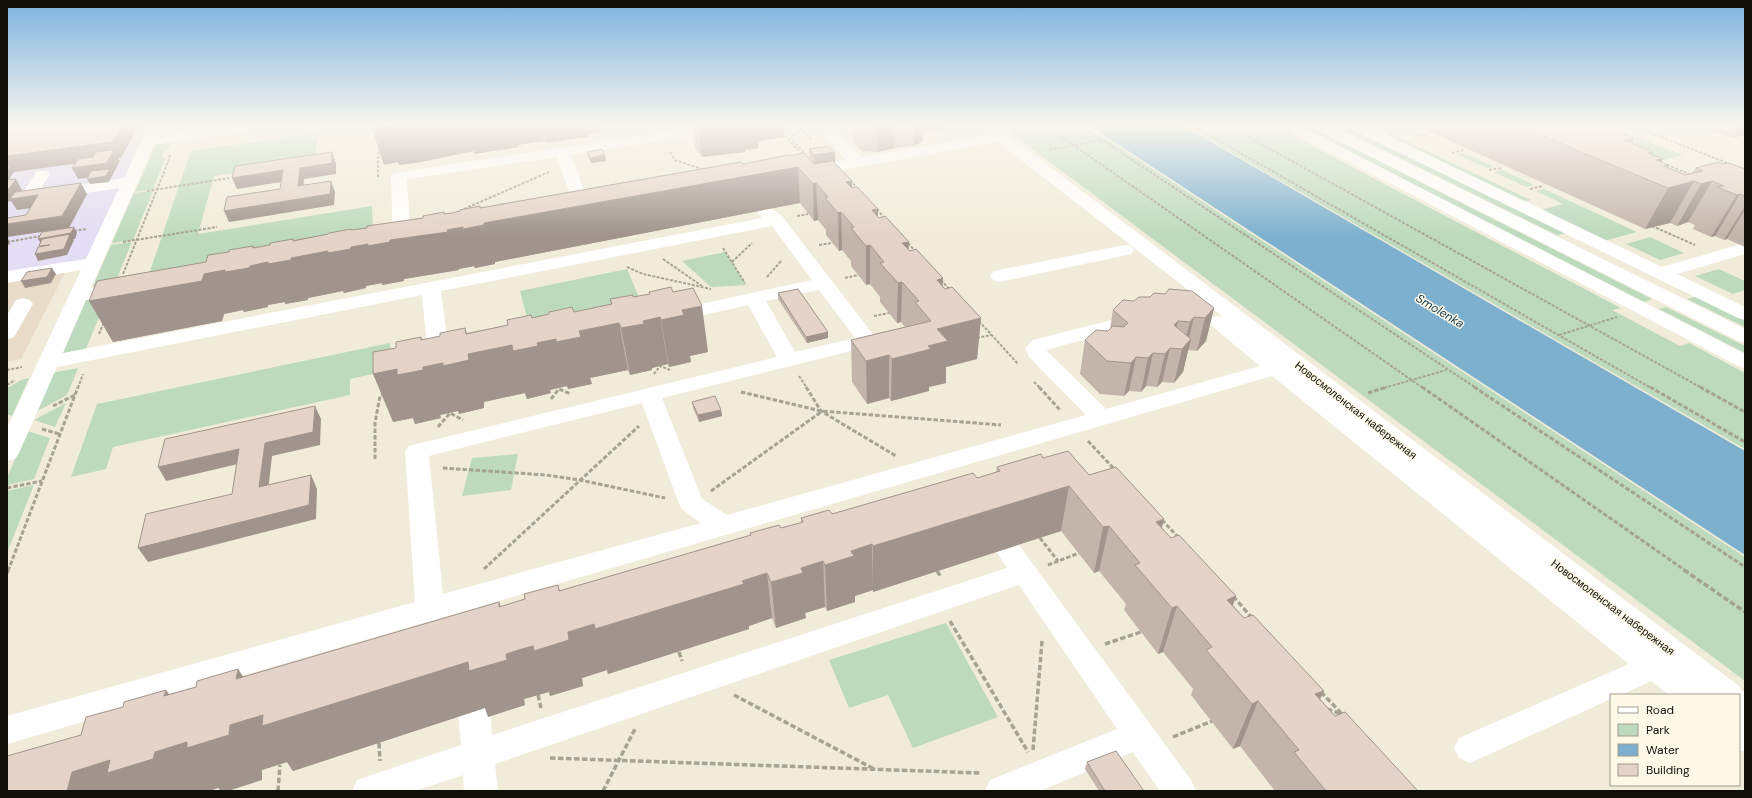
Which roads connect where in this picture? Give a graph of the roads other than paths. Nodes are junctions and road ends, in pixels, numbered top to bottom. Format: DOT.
graph roads {
  1 [pos="140,161"];
  2 [pos="534,161"];
  3 [pos="565,161"];
  4 [pos="822,161"];
  5 [pos="845,161"];
  6 [pos="1022,161"];
  7 [pos="1024,161"];
  8 [pos="1356,161"];
  9 [pos="1392,161"];
  10 [pos="1428,161"];
  11 [pos="1460,161"];
  12 [pos="810,163"];
  13 [pos="42,174"];
  14 [pos="791,174"];
  15 [pos="130,182"];
  16 [pos="1525,208"];
  17 [pos="583,212"];
  18 [pos="402,244"];
  19 [pos="1745,248"];
  20 [pos="1125,250"];
  21 [pos="94,263"];
  22 [pos="1660,273"];
  23 [pos="999,276"];
  24 [pos="7,277"];
  25 [pos="824,283"];
  26 [pos="431,287"];
  27 [pos="136,291"];
  28 [pos="752,294"];
  29 [pos="79,295"];
  30 [pos="1198,304"];
  31 [pos="7,306"];
  32 [pos="1158,314"];
  33 [pos="1745,314"];
  34 [pos="658,320"];
  35 [pos="7,333"];
  36 [pos="1745,337"];
  37 [pos="789,360"];
  38 [pos="48,362"];
  39 [pos="1745,362"];
  40 [pos="460,364"];
  41 [pos="1286,366"];
  42 [pos="652,402"];
  43 [pos="1102,418"];
  44 [pos="7,453"];
  45 [pos="946,463"];
  46 [pos="961,484"];
  47 [pos="724,526"];
  48 [pos="1007,548"];
  49 [pos="1024,573"];
  50 [pos="464,600"];
  51 [pos="430,610"];
  52 [pos="466,628"];
  53 [pos="1666,661"];
  54 [pos="1690,694"];
  55 [pos="1726,694"];
  56 [pos="474,711"];
  57 [pos="7,730"];
  58 [pos="1144,742"];
  59 [pos="1470,748"];
  60 [pos="478,755"];
  61 [pos="1041,775"];
  62 [pos="994,782"];
  63 [pos="369,791"];
  64 [pos="481,791"];
  65 [pos="1179,791"];
  1 -- 15 [label="street"];
  2 -- 18 [label="street"];
  3 -- 17 [label="street"];
  4 -- 12 [label="street"];
  5 -- 12 [label="street"];
  6 -- 20 [label="street, Новосмоленская набережная"];
  7 -- 30 [label="street, Новосмоленская набережная"];
  8 -- 39 [label="street"];
  9 -- 36 [label="street"];
  10 -- 16 [label="street"];
  11 -- 16 [label="street"];
  12 -- 14 [label="street"];
  13 -- 15 [label="street"];
  15 -- 21 [label="street"];
  16 -- 22 [label="street"];
  19 -- 22 [label="street"];
  20 -- 23 [label="street"];
  20 -- 30 [label="street, Новосмоленская набережная"];
  21 -- 24 [label="street"];
  21 -- 29 [label="street"];
  22 -- 33 [label="street"];
  25 -- 26 [label="street"];
  25 -- 28 [label="street"];
  25 -- 37 [label="street"];
  26 -- 38 [label="street"];
  26 -- 40 [label="street"];
  27 -- 29 [label="street"];
  28 -- 34 [label="street"];
  28 -- 37 [label="street"];
  29 -- 38 [label="street"];
  30 -- 41 [label="street, Новосмоленская набережная"];
  31 -- 35 [label="street"];
  32 -- 43 [label="street"];
  37 -- 42 [label="street"];
  38 -- 44 [label="street"];
  41 -- 43 [label="street"];
  41 -- 53 [label="street, Новосмоленская набережная"];
  42 -- 47 [label="street"];
  42 -- 51 [label="street"];
  43 -- 45 [label="street"];
  45 -- 46 [label="street"];
  45 -- 47 [label="street"];
  47 -- 50 [label="street"];
  48 -- 49 [label="street"];
  49 -- 58 [label="street"];
  49 -- 60 [label="street"];
  50 -- 51 [label="street"];
  50 -- 52 [label="street"];
  51 -- 57 [label="street"];
  53 -- 54 [label="street, Новосмоленская набережная"];
  53 -- 55 [label="street, Новосмоленская набережная"];
  53 -- 59 [label="street"];
  56 -- 60 [label="street"];
  58 -- 61 [label="street"];
  58 -- 65 [label="street"];
  60 -- 63 [label="street"];
  60 -- 64 [label="street"];
  61 -- 62 [label="street"];
}
